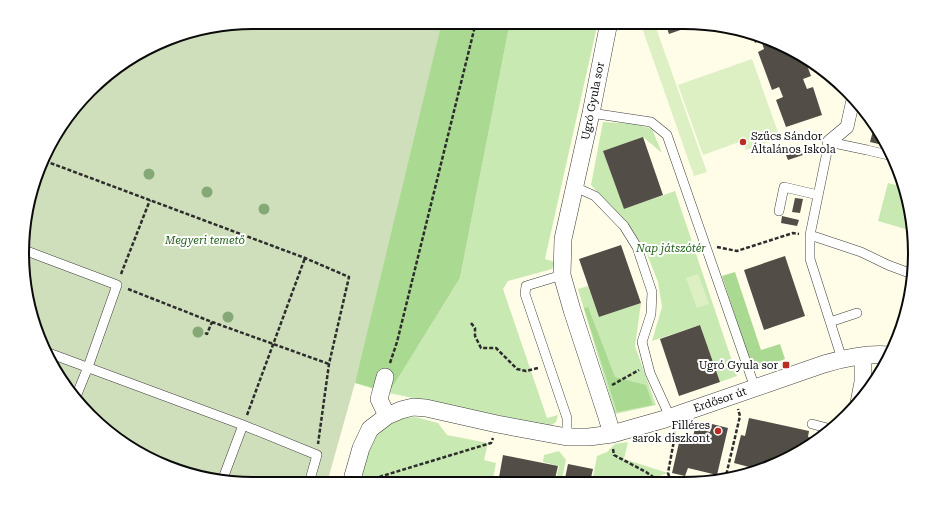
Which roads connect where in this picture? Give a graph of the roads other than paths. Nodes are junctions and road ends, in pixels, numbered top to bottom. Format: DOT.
graph roads {
  1 [pos="608,29"];
  2 [pos="852,105"];
  3 [pos="591,113"];
  4 [pos="829,142"];
  5 [pos="885,154"];
  6 [pos="575,187"];
  7 [pos="818,194"];
  8 [pos="779,211"];
  9 [pos="810,236"];
  10 [pos="29,252"];
  11 [pos="907,272"];
  12 [pos="562,275"];
  13 [pos="857,313"];
  14 [pos="830,322"];
  15 [pos="53,355"];
  16 [pos="883,355"];
  17 [pos="863,356"];
  18 [pos="842,359"];
  19 [pos="88,367"];
  20 [pos="385,377"];
  21 [pos="755,388"];
  22 [pos="862,390"];
  23 [pos="78,392"];
  24 [pos="387,416"];
  25 [pos="670,417"];
  26 [pos="243,424"];
  27 [pos="812,424"];
  28 [pos="824,427"];
  29 [pos="612,434"];
  30 [pos="567,437"];
  31 [pos="224,475"];
  32 [pos="311,477"];
  33 [pos="354,477"];
  1 -- 3 [label="street, Ugró Gyula sor"];
  2 -- 4 [label="street"];
  3 -- 6 [label="street, Ugró Gyula sor"];
  3 -- 21 [label="lane"];
  4 -- 5 [label="lane"];
  4 -- 7 [label="lane"];
  6 -- 12 [label="street, Ugró Gyula sor"];
  6 -- 25 [label="lane"];
  7 -- 8 [label="lane"];
  7 -- 9 [label="lane"];
  9 -- 11 [label="lane"];
  9 -- 14 [label="lane"];
  10 -- 19 [label="lane"];
  12 -- 29 [label="street, Ugró Gyula sor"];
  12 -- 30 [label="lane"];
  13 -- 14 [label="lane"];
  14 -- 18 [label="lane"];
  15 -- 19 [label="lane"];
  16 -- 17 [label="street, Erdősor út"];
  17 -- 18 [label="street, Erdősor út"];
  17 -- 22 [label="street"];
  18 -- 21 [label="street, Erdősor út"];
  19 -- 23 [label="lane"];
  19 -- 26 [label="lane"];
  20 -- 24 [label="street"];
  21 -- 25 [label="street, Erdősor út"];
  24 -- 30 [label="street, Erdősor út"];
  24 -- 33 [label="street, Erdősor út"];
  25 -- 29 [label="street, Erdősor út"];
  26 -- 31 [label="lane"];
  26 -- 32 [label="lane"];
  27 -- 28 [label="lane"];
  29 -- 30 [label="street, Erdősor út"];
}
